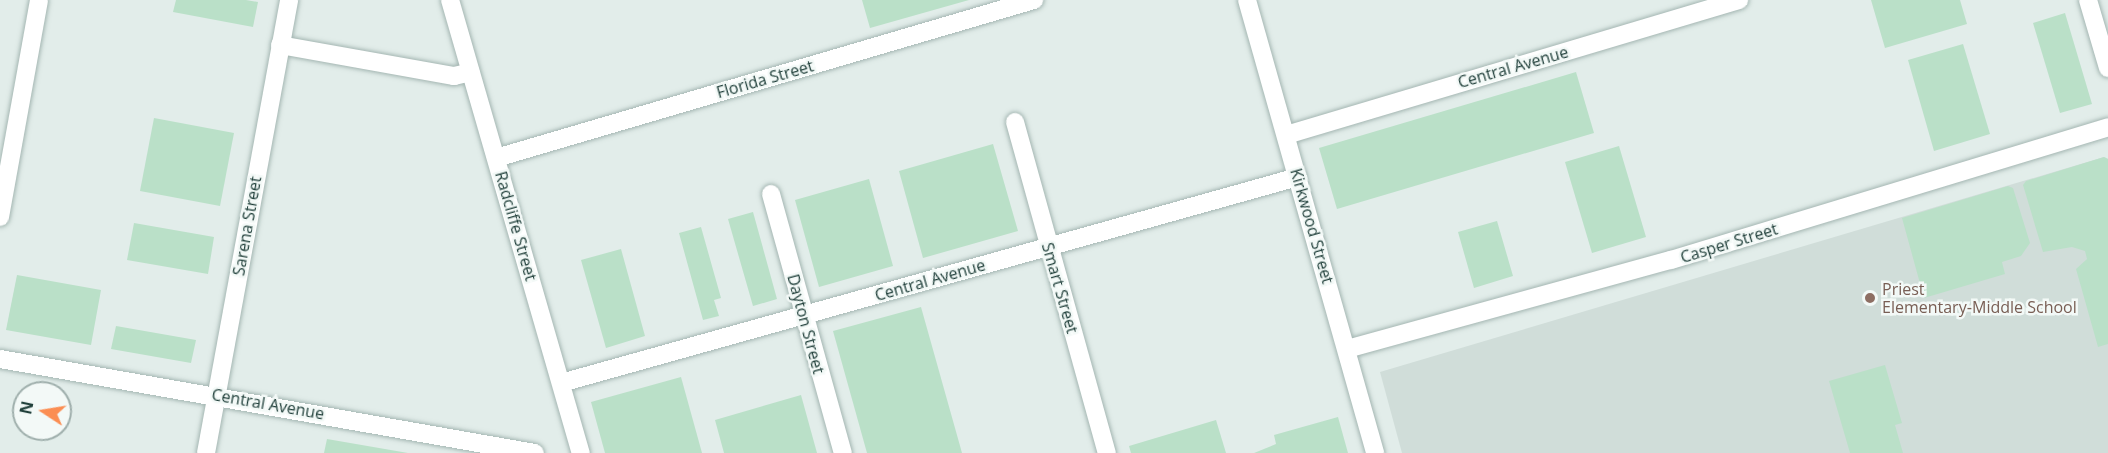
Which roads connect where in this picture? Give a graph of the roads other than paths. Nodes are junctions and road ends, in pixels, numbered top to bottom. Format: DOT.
graph roads {
  1 [pos="39,0"];
  2 [pos="289,0"];
  3 [pos="450,0"];
  4 [pos="1034,0"];
  5 [pos="1247,0"];
  6 [pos="1739,0"];
  7 [pos="2088,0"];
  8 [pos="280,45"];
  9 [pos="2108,68"];
  10 [pos="471,72"];
  11 [pos="1015,122"];
  12 [pos="2108,128"];
  13 [pos="1286,135"];
  14 [pos="496,158"];
  15 [pos="1298,177"];
  16 [pos="771,194"];
  17 [pos="0,217"];
  18 [pos="1048,246"];
  19 [pos="804,315"];
  20 [pos="1347,349"];
  21 [pos="0,358"];
  22 [pos="561,383"];
  23 [pos="216,394"];
  24 [pos="206,453"];
  25 [pos="535,453"];
  26 [pos="581,453"];
  27 [pos="843,453"];
  28 [pos="1107,453"];
  29 [pos="1375,453"];
  1 -- 17 [label="street"];
  2 -- 8 [label="street, Sarena Street"];
  3 -- 10 [label="street, Radcliffe Street"];
  4 -- 14 [label="street, Florida Street"];
  5 -- 13 [label="street, Kirkwood Street"];
  6 -- 13 [label="street, Central Avenue"];
  7 -- 9 [label="street"];
  8 -- 10 [label="street"];
  8 -- 23 [label="street, Sarena Street"];
  10 -- 14 [label="street, Radcliffe Street"];
  11 -- 18 [label="street, Smart Street"];
  12 -- 20 [label="street, Casper Street"];
  13 -- 15 [label="street, Kirkwood Street"];
  14 -- 22 [label="street, Radcliffe Street"];
  15 -- 18 [label="street, Central Avenue"];
  15 -- 20 [label="street, Kirkwood Street"];
  16 -- 19 [label="street, Dayton Street"];
  18 -- 19 [label="street, Central Avenue"];
  18 -- 28 [label="street, Smart Street"];
  19 -- 22 [label="street, Central Avenue"];
  19 -- 27 [label="street, Dayton Street"];
  20 -- 29 [label="street, Kirkwood Street"];
  21 -- 23 [label="street, Central Avenue"];
  22 -- 26 [label="street, Radcliffe Street"];
  23 -- 24 [label="street, Sarena Street"];
  23 -- 25 [label="street, Central Avenue"];
}
